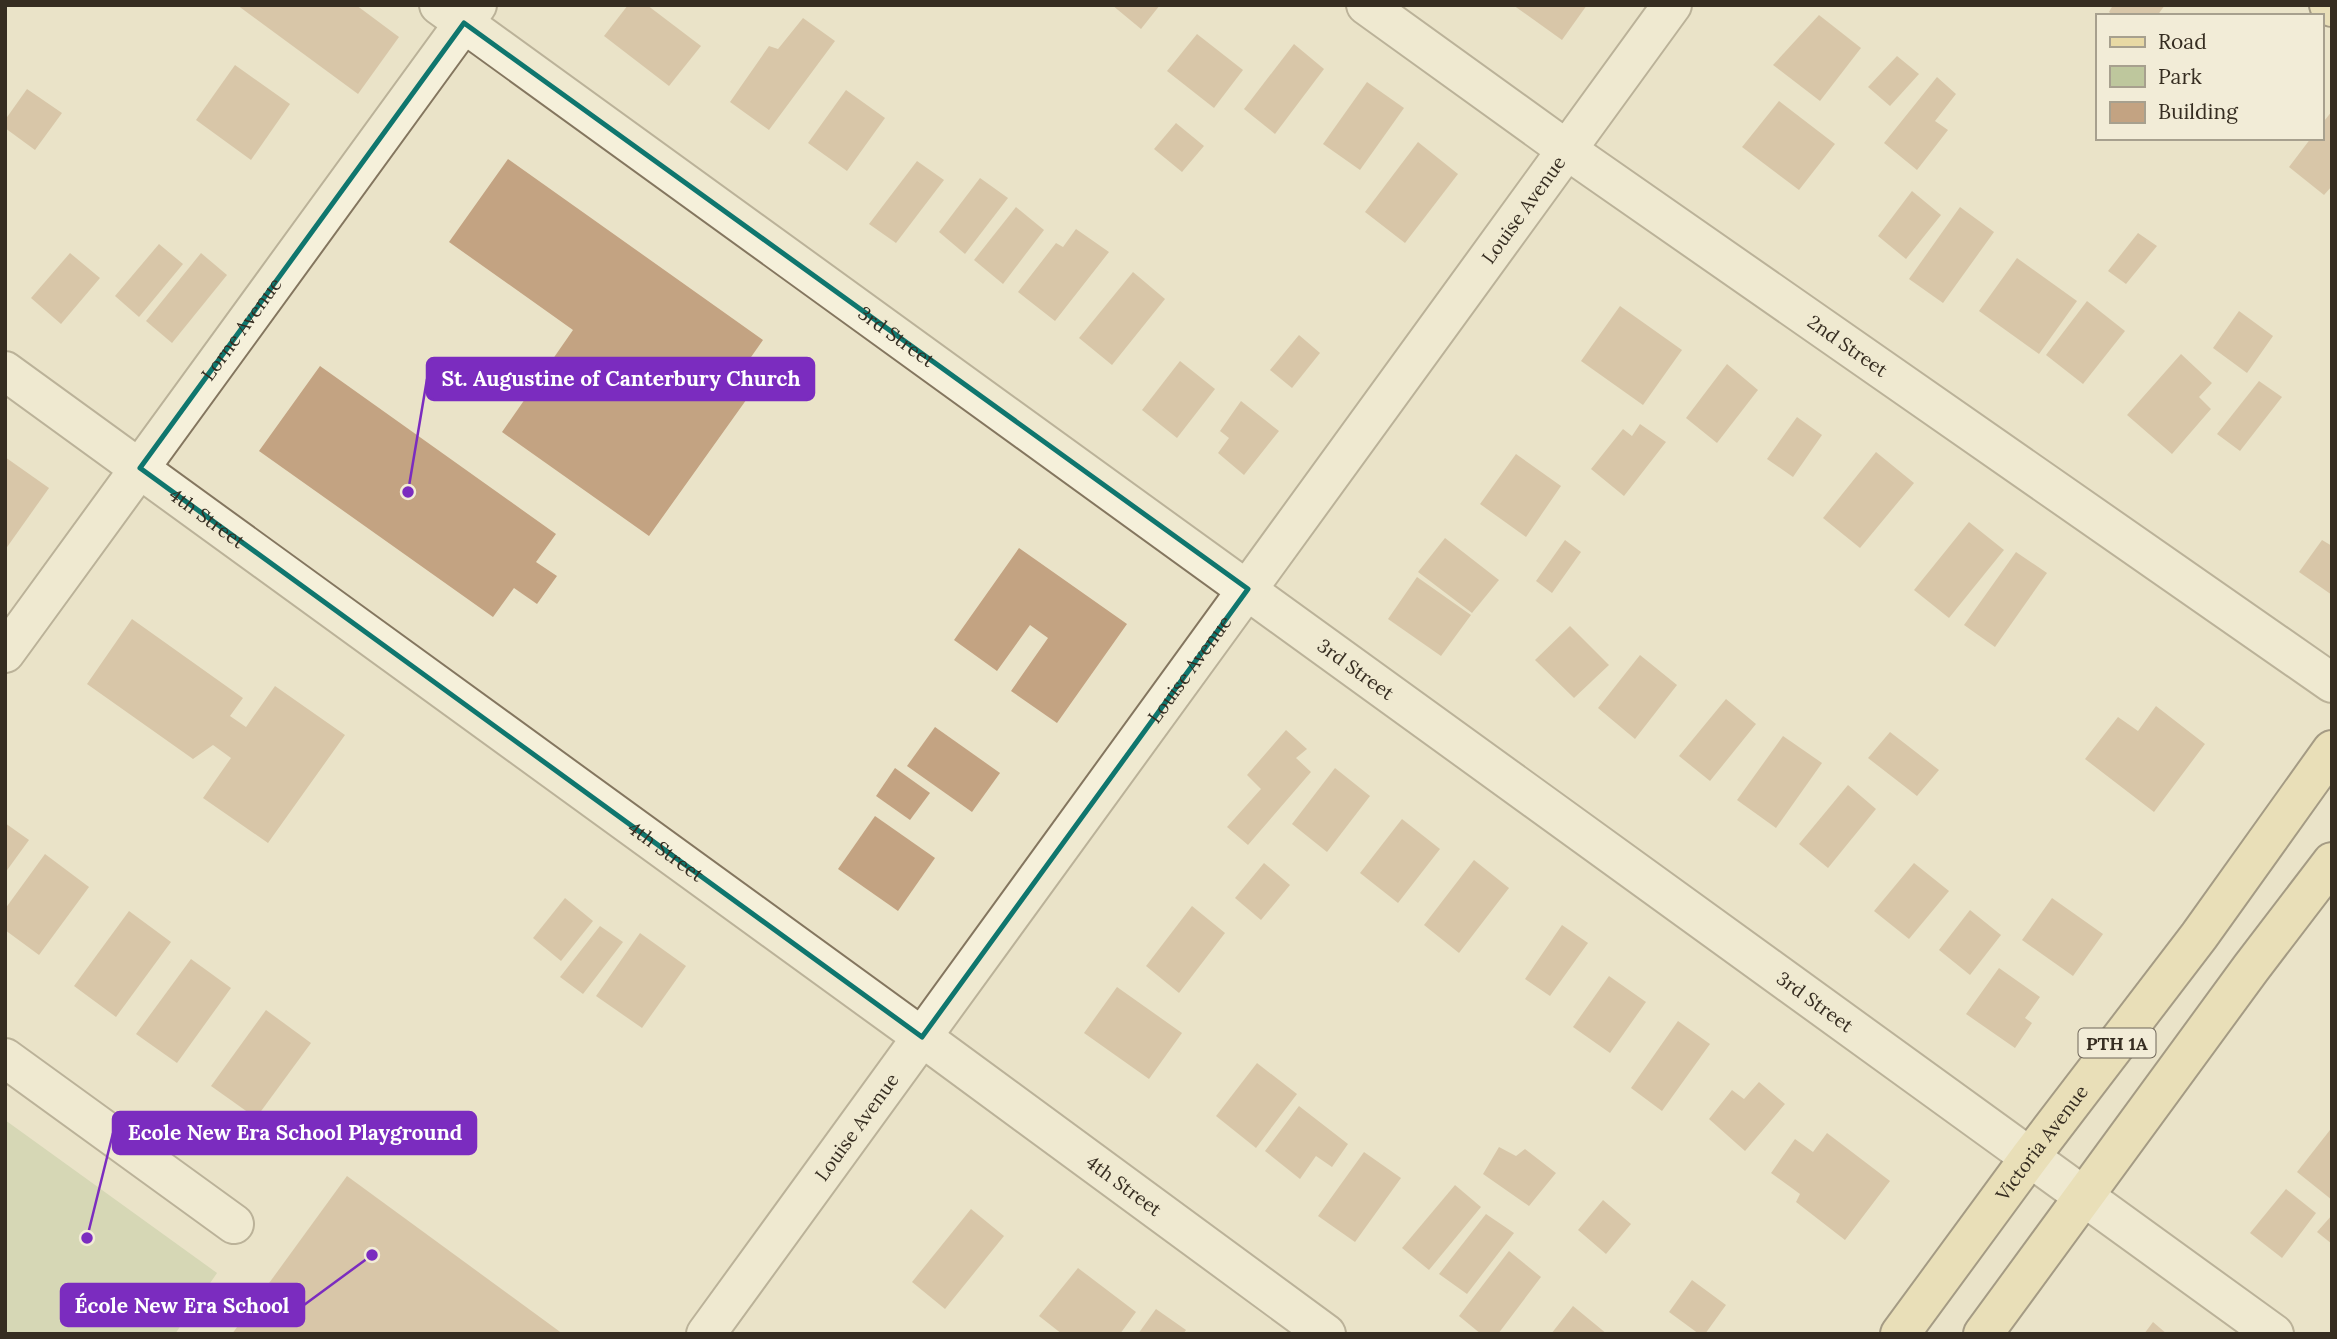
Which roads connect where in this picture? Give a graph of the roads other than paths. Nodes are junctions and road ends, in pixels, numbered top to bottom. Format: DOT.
graph roads {
  1 [pos="1366,5"];
  2 [pos="1672,5"];
  3 [pos="460,11"];
  4 [pos="1567,150"];
  5 [pos="5,371"];
  6 [pos="140,468"];
  7 [pos="1248,589"];
  8 [pos="5,653"];
  9 [pos="2332,683"];
  10 [pos="2332,750"];
  11 [pos="2332,863"];
  12 [pos="922,1037"];
  13 [pos="5,1058"];
  14 [pos="2030,1157"];
  15 [pos="2084,1195"];
  16 [pos="234,1223"];
  17 [pos="706,1334"];
  18 [pos="1326,1334"];
  19 [pos="1900,1334"];
  20 [pos="1983,1334"];
  21 [pos="2274,1334"];
  1 -- 4 [label="street, 2nd Street"];
  2 -- 4 [label="street, Louise Avenue"];
  3 -- 6 [label="street, Lorne Avenue"];
  3 -- 7 [label="street, 3rd Street"];
  4 -- 7 [label="street, Louise Avenue"];
  4 -- 9 [label="street, 2nd Street"];
  5 -- 6 [label="street, 4th Street"];
  6 -- 8 [label="street, Lorne Avenue"];
  6 -- 12 [label="street, 4th Street"];
  7 -- 12 [label="street, Louise Avenue"];
  7 -- 14 [label="street, 3rd Street"];
  10 -- 14 [label="main road, Victoria Avenue / PTH 1A"];
  11 -- 15 [label="main road, PTH 1A"];
  12 -- 17 [label="street, Louise Avenue"];
  12 -- 18 [label="street, 4th Street"];
  13 -- 16 [label="street"];
  14 -- 15 [label="street, 3rd Street"];
  14 -- 19 [label="main road, Victoria Avenue / PTH 1A"];
  15 -- 20 [label="main road, PTH 1A"];
  15 -- 21 [label="street, 3rd Street"];
}
